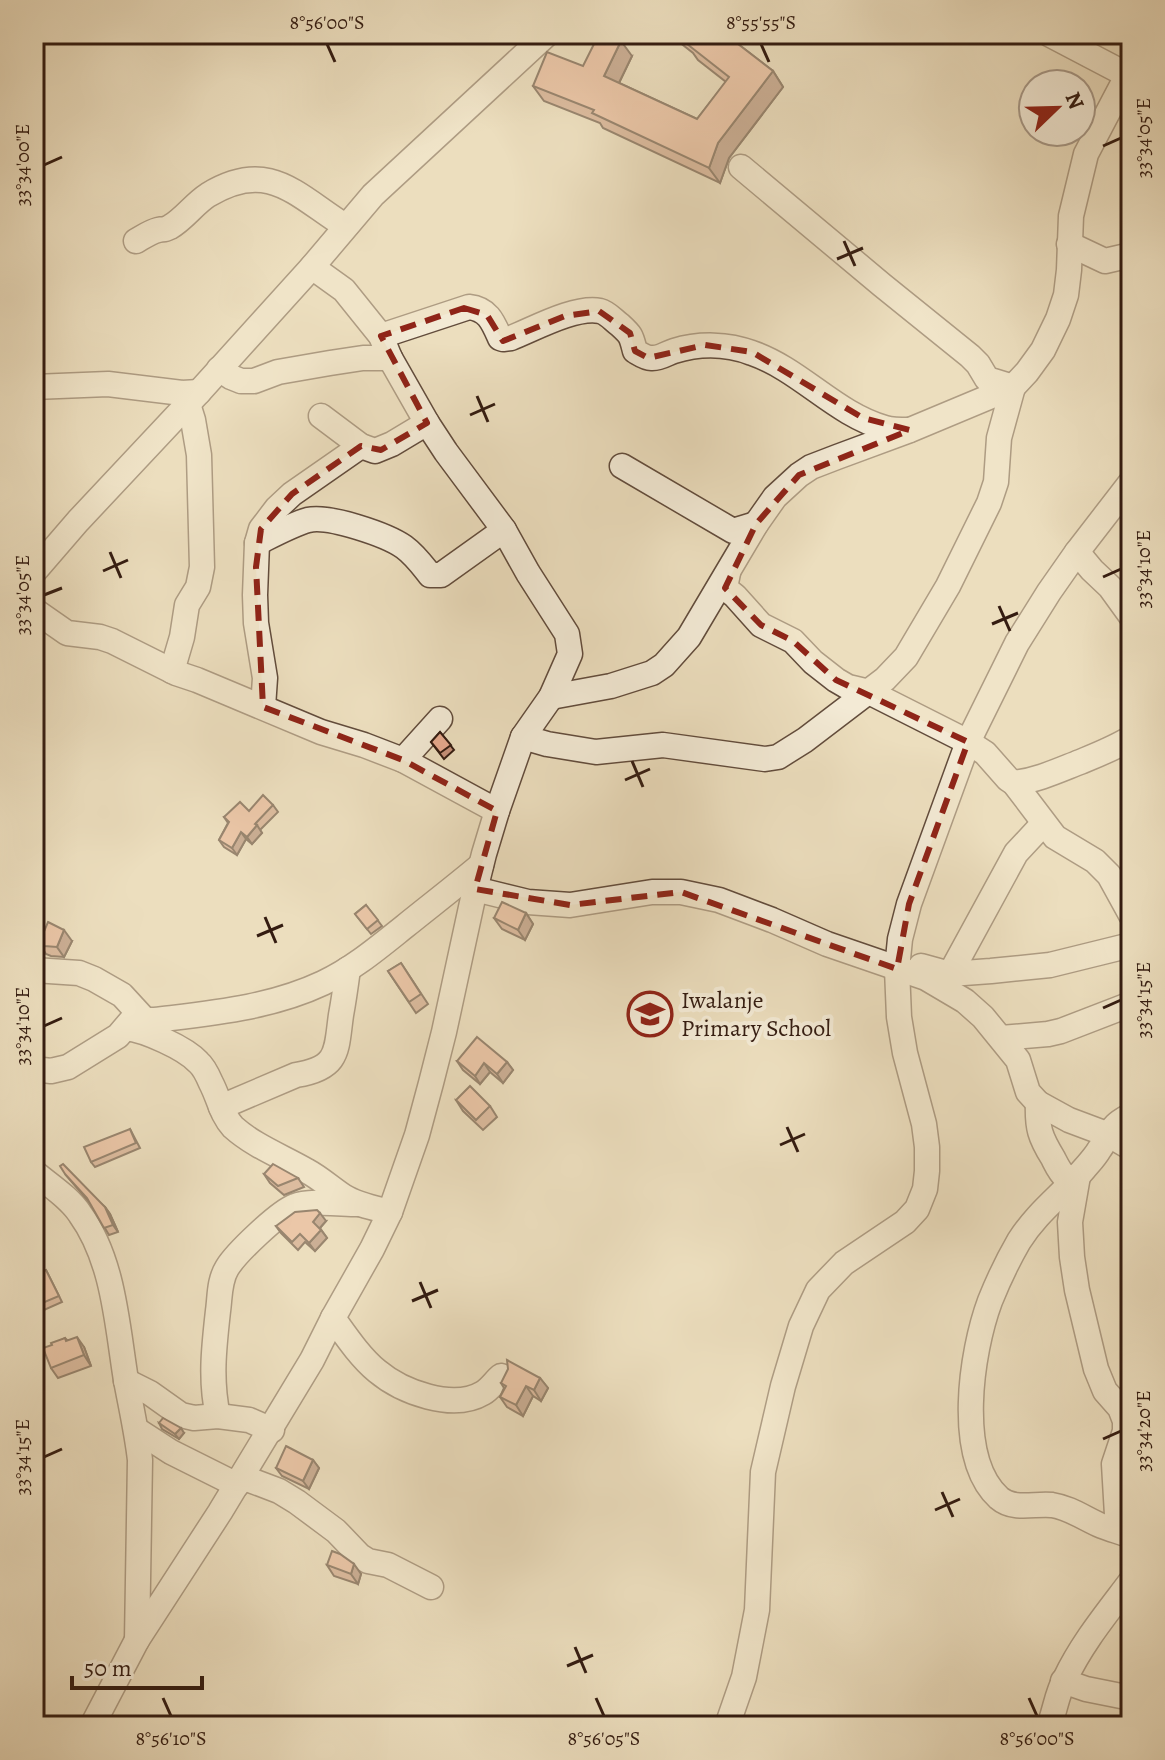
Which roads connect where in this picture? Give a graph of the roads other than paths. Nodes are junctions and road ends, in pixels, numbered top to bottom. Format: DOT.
graph roads {
  1 [pos="547,34"];
  2 [pos="1049,34"];
  3 [pos="1086,34"];
  4 [pos="1130,74"];
  5 [pos="741,167"];
  6 [pos="347,225"];
  7 [pos="136,241"];
  8 [pos="1069,244"];
  9 [pos="1131,255"];
  10 [pos="312,267"];
  11 [pos="385,347"];
  12 [pos="219,369"];
  13 [pos="34,387"];
  14 [pos="1013,387"];
  15 [pos="194,398"];
  16 [pos="321,416"];
  17 [pos="427,423"];
  18 [pos="910,430"];
  19 [pos="361,446"];
  20 [pos="622,466"];
  21 [pos="1131,482"];
  22 [pos="756,524"];
  23 [pos="504,530"];
  24 [pos="257,543"];
  25 [pos="1077,552"];
  26 [pos="34,572"];
  27 [pos="728,573"];
  28 [pos="34,610"];
  29 [pos="1131,616"];
  30 [pos="172,671"];
  31 [pos="869,692"];
  32 [pos="551,697"];
  33 [pos="263,707"];
  34 [pos="440,719"];
  35 [pos="523,737"];
  36 [pos="1131,738"];
  37 [pos="968,742"];
  38 [pos="403,760"];
  39 [pos="1014,783"];
  40 [pos="497,811"];
  41 [pos="1043,824"];
  42 [pos="481,865"];
  43 [pos="1120,876"];
  44 [pos="475,889"];
  45 [pos="1131,915"];
  46 [pos="1131,945"];
  47 [pos="897,964"];
  48 [pos="348,969"];
  49 [pos="34,970"];
  50 [pos="950,974"];
  51 [pos="1131,1004"];
  52 [pos="132,1021"];
  53 [pos="1001,1038"];
  54 [pos="34,1069"];
  55 [pos="1038,1103"];
  56 [pos="221,1107"];
  57 [pos="1131,1115"];
  58 [pos="1109,1135"];
  59 [pos="1131,1148"];
  60 [pos="34,1172"];
  61 [pos="1078,1176"];
  62 [pos="359,1204"];
  63 [pos="390,1212"];
  64 [pos="333,1318"];
  65 [pos="501,1376"];
  66 [pos="126,1381"];
  67 [pos="218,1416"];
  68 [pos="137,1430"];
  69 [pos="272,1430"];
  70 [pos="239,1481"];
  71 [pos="1128,1534"];
  72 [pos="1131,1581"];
  73 [pos="431,1587"];
  74 [pos="137,1640"];
  75 [pos="1063,1681"];
  76 [pos="1131,1698"];
  77 [pos="92,1726"];
  78 [pos="727,1726"];
  79 [pos="1049,1726"];
  1 -- 6 [label="street"];
  2 -- 4 [label="street"];
  3 -- 4 [label="street"];
  4 -- 8 [label="street"];
  5 -- 14 [label="street"];
  6 -- 7 [label="street"];
  6 -- 10 [label="street"];
  8 -- 9 [label="street"];
  8 -- 14 [label="street"];
  10 -- 11 [label="street"];
  10 -- 12 [label="street"];
  11 -- 12 [label="street"];
  11 -- 17 [label="street"];
  11 -- 18 [label="street"];
  12 -- 15 [label="street"];
  13 -- 15 [label="street"];
  14 -- 18 [label="street"];
  14 -- 31 [label="street"];
  15 -- 26 [label="street"];
  15 -- 30 [label="street"];
  16 -- 19 [label="street"];
  17 -- 19 [label="street"];
  17 -- 23 [label="street"];
  18 -- 22 [label="street"];
  19 -- 24 [label="street"];
  20 -- 22 [label="street"];
  21 -- 25 [label="street"];
  22 -- 27 [label="street"];
  23 -- 24 [label="street"];
  23 -- 32 [label="street"];
  24 -- 33 [label="street"];
  25 -- 29 [label="street"];
  25 -- 37 [label="street"];
  27 -- 31 [label="street"];
  27 -- 32 [label="street"];
  28 -- 30 [label="street"];
  30 -- 33 [label="street"];
  31 -- 35 [label="street"];
  31 -- 37 [label="street"];
  32 -- 35 [label="street"];
  33 -- 38 [label="street"];
  34 -- 38 [label="street"];
  35 -- 40 [label="street"];
  36 -- 39 [label="street"];
  37 -- 39 [label="street"];
  37 -- 47 [label="street"];
  38 -- 40 [label="street"];
  39 -- 41 [label="street"];
  40 -- 42 [label="street"];
  41 -- 43 [label="street"];
  41 -- 50 [label="street"];
  42 -- 44 [label="street"];
  42 -- 48 [label="street"];
  43 -- 45 [label="street"];
  44 -- 47 [label="street"];
  44 -- 63 [label="street"];
  46 -- 50 [label="street"];
  47 -- 50 [label="street"];
  47 -- 53 [label="street"];
  47 -- 78 [label="street"];
  48 -- 52 [label="street"];
  48 -- 56 [label="street"];
  49 -- 52 [label="street"];
  51 -- 53 [label="street"];
  52 -- 54 [label="street"];
  52 -- 56 [label="street"];
  53 -- 55 [label="street"];
  55 -- 58 [label="street"];
  55 -- 61 [label="street"];
  56 -- 62 [label="street"];
  57 -- 58 [label="street"];
  58 -- 59 [label="street"];
  58 -- 61 [label="street"];
  60 -- 66 [label="street"];
  61 -- 71 [label="street"];
  61 -- 71 [label="street"];
  62 -- 63 [label="street"];
  62 -- 67 [label="street"];
  63 -- 64 [label="street"];
  64 -- 65 [label="street"];
  64 -- 69 [label="street"];
  66 -- 67 [label="street"];
  66 -- 68 [label="street"];
  67 -- 69 [label="street"];
  68 -- 70 [label="street"];
  68 -- 74 [label="street"];
  69 -- 70 [label="street"];
  70 -- 73 [label="street"];
  70 -- 74 [label="street"];
  72 -- 75 [label="street"];
  74 -- 77 [label="street"];
  75 -- 76 [label="street"];
  75 -- 79 [label="street"];
}
